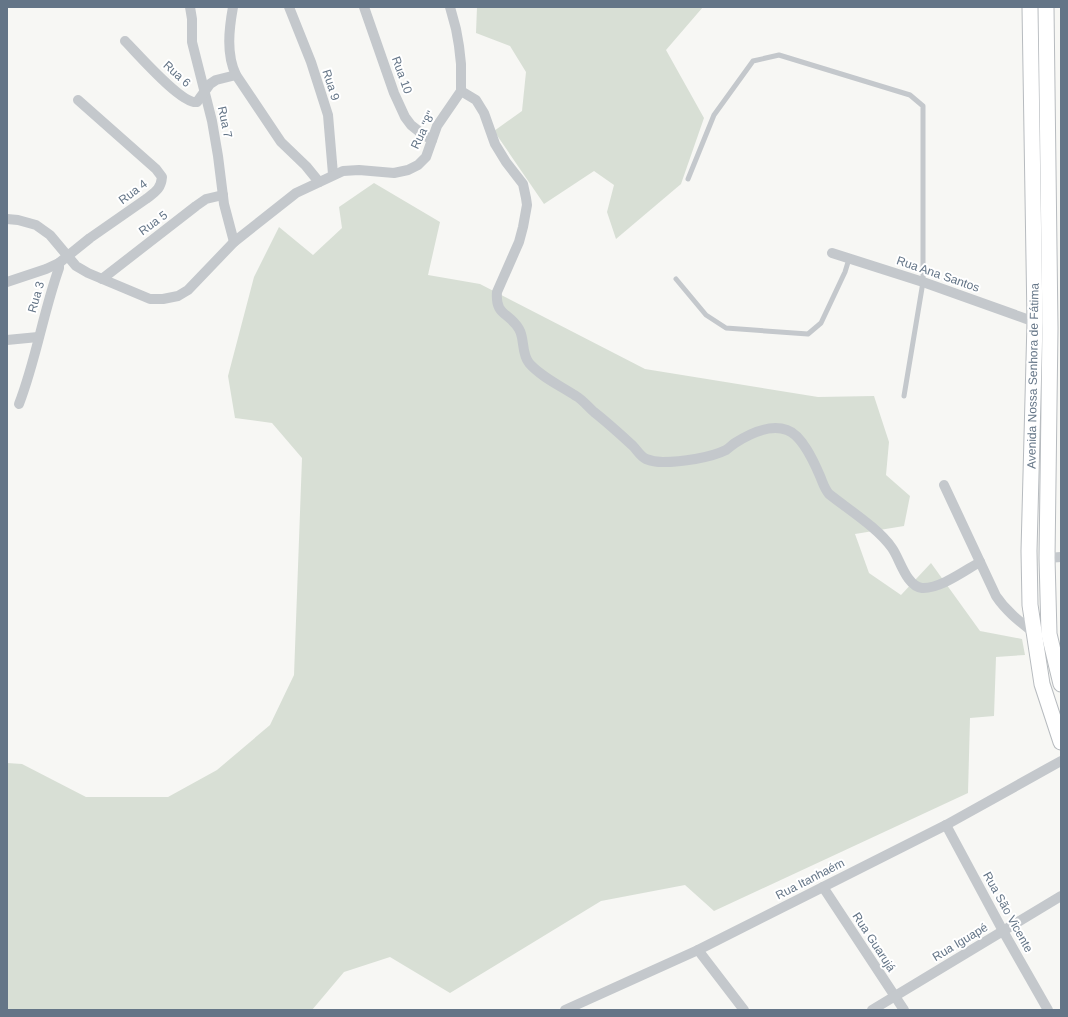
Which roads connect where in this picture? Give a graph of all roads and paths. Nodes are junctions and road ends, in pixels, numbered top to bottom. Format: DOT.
graph roads {
  1 [pos="190,7"];
  2 [pos="233,7"];
  3 [pos="289,7"];
  4 [pos="364,7"];
  5 [pos="450,7"];
  6 [pos="1030,7"];
  7 [pos="1046,7"];
  8 [pos="125,41"];
  9 [pos="236,75"];
  10 [pos="461,91"];
  11 [pos="204,93"];
  12 [pos="78,100"];
  13 [pos="432,140"];
  14 [pos="333,174"];
  15 [pos="688,180"];
  16 [pos="319,182"];
  17 [pos="223,195"];
  18 [pos="7,219"];
  19 [pos="234,242"];
  20 [pos="832,253"];
  21 [pos="67,255"];
  22 [pos="849,259"];
  23 [pos="59,263"];
  24 [pos="102,279"];
  25 [pos="676,279"];
  26 [pos="7,282"];
  27 [pos="923,282"];
  28 [pos="1035,322"];
  29 [pos="38,337"];
  30 [pos="7,340"];
  31 [pos="904,396"];
  32 [pos="19,404"];
  33 [pos="944,484"];
  34 [pos="1054,558"];
  35 [pos="980,562"];
  36 [pos="1033,632"];
  37 [pos="1061,684"];
  38 [pos="1061,742"];
  39 [pos="1061,761"];
  40 [pos="946,825"];
  41 [pos="824,888"];
  42 [pos="1061,896"];
  43 [pos="1003,931"];
  44 [pos="698,950"];
  45 [pos="895,997"];
  46 [pos="568,1009"];
  47 [pos="744,1010"];
  48 [pos="872,1010"];
  49 [pos="904,1010"];
  50 [pos="1048,1010"];
  1 -- 11 [label="street, Rua 7"];
  2 -- 9 [label="street"];
  3 -- 14 [label="street, Rua 9"];
  4 -- 13 [label="street, Rua 10"];
  5 -- 10 [label="street"];
  6 -- 28 [label="main road, Avenida Nossa Senhora de Fátima"];
  7 -- 34 [label="main road, Avenida Nossa Senhora de Fátima"];
  8 -- 11 [label="street, Rua 6"];
  9 -- 11 [label="street, Rua 6"];
  9 -- 16 [label="street"];
  10 -- 13 [label="street, Rua \"8\""];
  10 -- 35 [label="street"];
  11 -- 17 [label="street, Rua 7"];
  12 -- 21 [label="street, Rua 4"];
  13 -- 14 [label="street, Rua \"8\""];
  14 -- 16 [label="street, Rua \"8\""];
  15 -- 27 [label="lane"];
  16 -- 19 [label="street, Rua \"8\""];
  17 -- 19 [label="street, Rua 7"];
  17 -- 24 [label="street, Rua 5"];
  18 -- 21 [label="street, Rua \"8\""];
  19 -- 24 [label="street, Rua \"8\""];
  20 -- 22 [label="street, Rua Ana Santos"];
  21 -- 23 [label="street, Rua 4"];
  21 -- 24 [label="street, Rua \"8\""];
  22 -- 25 [label="lane"];
  22 -- 27 [label="street, Rua Ana Santos"];
  23 -- 26 [label="street"];
  23 -- 29 [label="street, Rua 3"];
  27 -- 28 [label="street, Rua Ana Santos"];
  27 -- 31 [label="lane"];
  28 -- 36 [label="main road, Avenida Nossa Senhora de Fátima"];
  29 -- 30 [label="street"];
  29 -- 32 [label="street, Rua 3"];
  33 -- 35 [label="street"];
  34 -- 37 [label="main road, Avenida Nossa Senhora de Fátima"];
  35 -- 36 [label="street"];
  36 -- 38 [label="main road, Avenida Nossa Senhora de Fátima"];
  39 -- 40 [label="street, Rua Itanhaém"];
  40 -- 41 [label="street, Rua Itanhaém"];
  40 -- 43 [label="street, Rua São Vicente"];
  41 -- 44 [label="street, Rua Itanhaém"];
  41 -- 45 [label="street, Rua Guarujá"];
  42 -- 43 [label="street, Rua Iguapé"];
  43 -- 45 [label="street, Rua Iguapé"];
  43 -- 50 [label="street, Rua São Vicente"];
  44 -- 46 [label="street, Rua Itanhaém"];
  44 -- 47 [label="street"];
  45 -- 48 [label="street, Rua Iguapé"];
  45 -- 49 [label="street, Rua Guarujá"];
}
